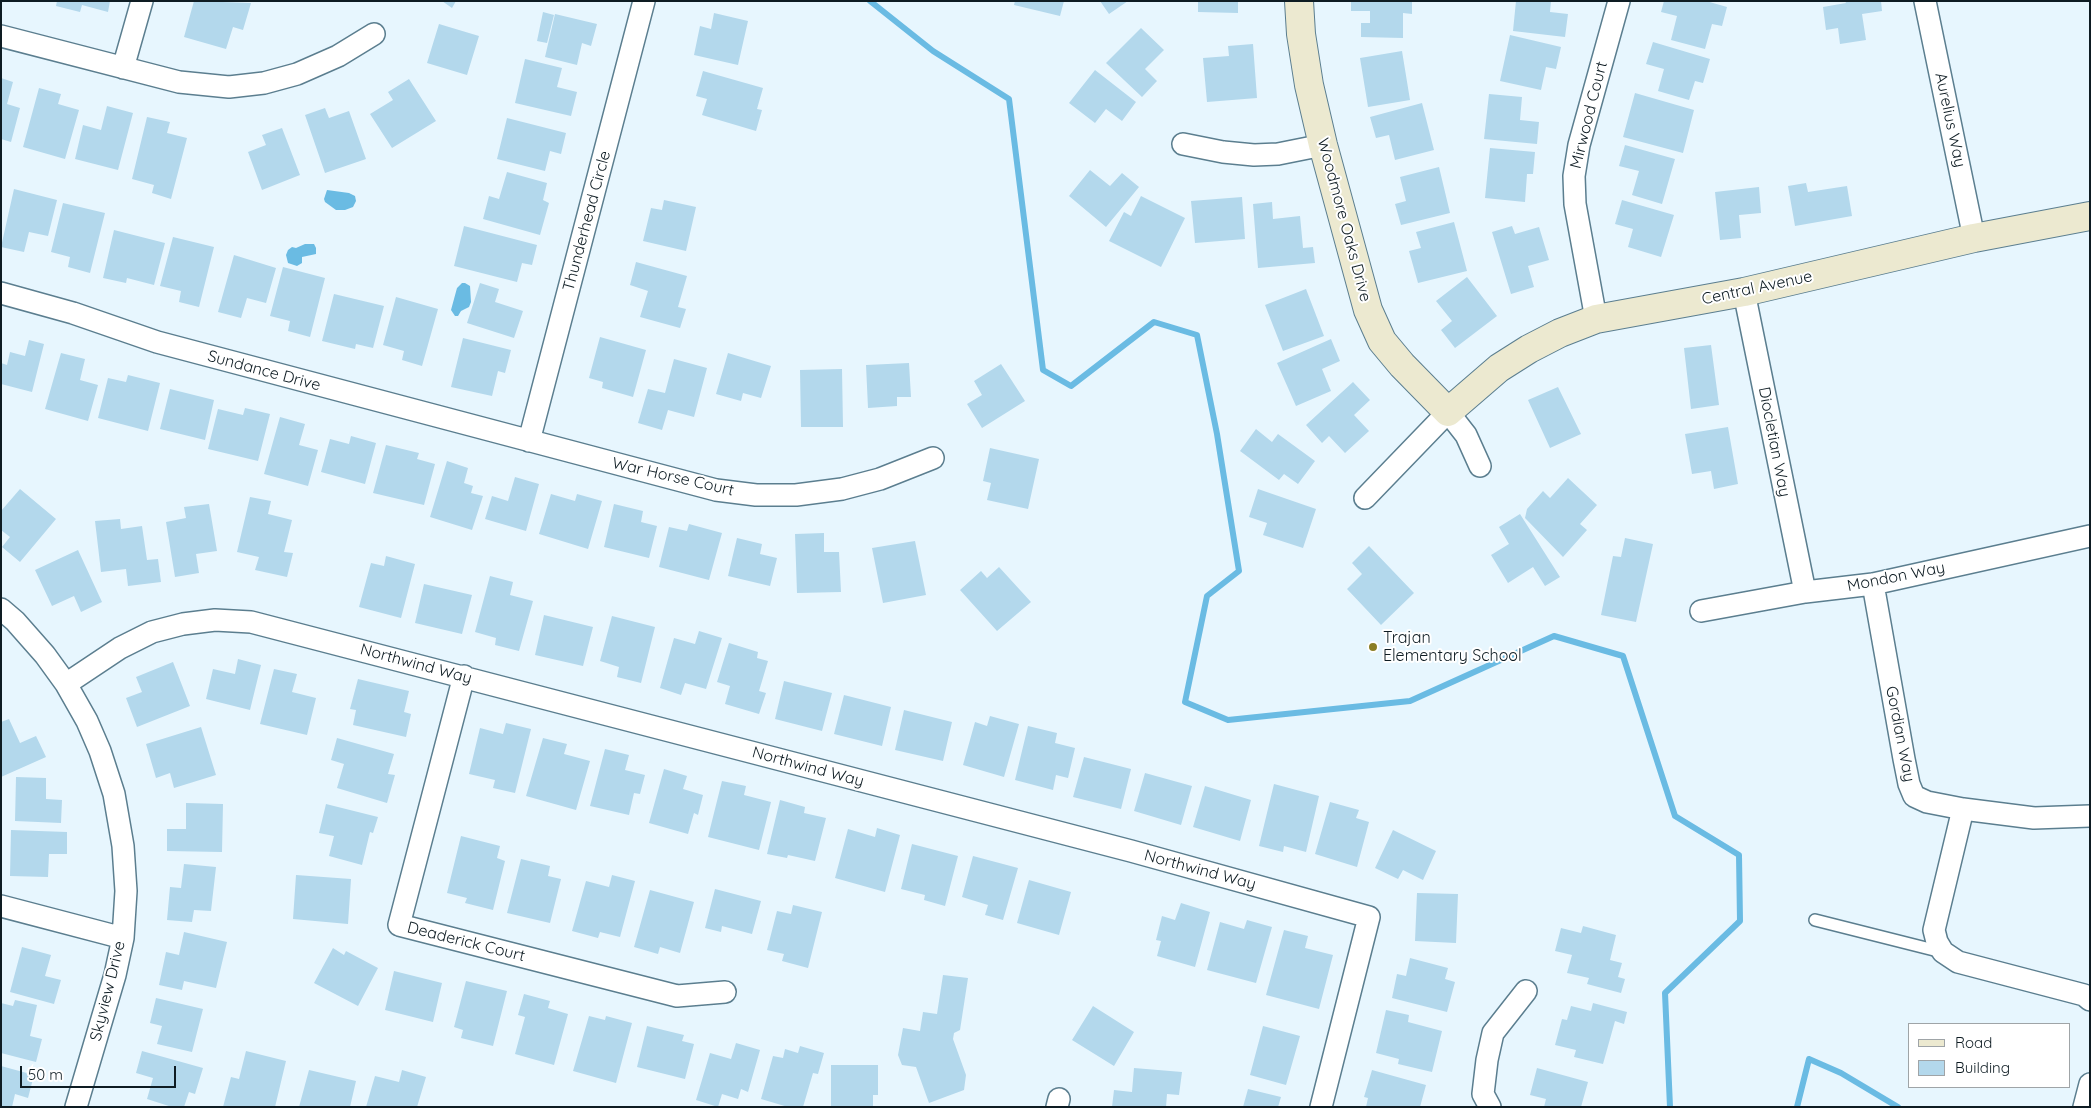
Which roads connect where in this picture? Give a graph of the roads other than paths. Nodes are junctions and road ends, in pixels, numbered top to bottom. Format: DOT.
graph roads {
  1 [pos="142,1"];
  2 [pos="644,1"];
  3 [pos="1299,1"];
  4 [pos="1619,1"];
  5 [pos="1925,1"];
  6 [pos="374,34"];
  7 [pos="1,36"];
  8 [pos="123,68"];
  9 [pos="1183,144"];
  10 [pos="1323,145"];
  11 [pos="2090,216"];
  12 [pos="1974,238"];
  13 [pos="1744,292"];
  14 [pos="1,293"];
  15 [pos="1596,319"];
  16 [pos="1448,412"];
  17 [pos="529,441"];
  18 [pos="933,458"];
  19 [pos="1480,466"];
  20 [pos="1365,498"];
  21 [pos="2090,536"];
  22 [pos="1873,584"];
  23 [pos="1805,592"];
  24 [pos="1,609"];
  25 [pos="1701,612"];
  26 [pos="464,676"];
  27 [pos="66,684"];
  28 [pos="1963,810"];
  29 [pos="2090,816"];
  30 [pos="1,906"];
  31 [pos="1815,920"];
  32 [pos="122,938"];
  33 [pos="1943,952"];
  34 [pos="1526,991"];
  35 [pos="725,992"];
  36 [pos="2090,1000"];
  37 [pos="2090,1084"];
  38 [pos="76,1107"];
  39 [pos="1321,1107"];
  40 [pos="1490,1107"];
  41 [pos="2084,1107"];
  1 -- 8 [label="street"];
  2 -- 17 [label="street, Thunderhead Circle"];
  3 -- 10 [label="street, Woodmore Oaks Drive"];
  4 -- 15 [label="street, Mirwood Court"];
  5 -- 12 [label="street, Aurelius Way"];
  6 -- 8 [label="street"];
  7 -- 8 [label="street"];
  9 -- 10 [label="street"];
  10 -- 16 [label="street, Woodmore Oaks Drive"];
  11 -- 12 [label="street, Central Avenue"];
  12 -- 13 [label="street, Central Avenue"];
  13 -- 15 [label="street, Central Avenue"];
  13 -- 23 [label="street, Diocletian Way"];
  14 -- 17 [label="street, Sundance Drive"];
  15 -- 16 [label="street, Central Avenue"];
  16 -- 19 [label="street"];
  16 -- 20 [label="street, Central Avenue"];
  17 -- 18 [label="street, War Horse Court"];
  21 -- 22 [label="street, Mondon Way"];
  22 -- 23 [label="street, Mondon Way"];
  22 -- 28 [label="street, Gordian Way"];
  23 -- 25 [label="street, Mondon Way"];
  24 -- 27 [label="street, Skyview Drive"];
  26 -- 27 [label="street, Northwind Way"];
  26 -- 35 [label="street, Deaderick Court"];
  26 -- 39 [label="street, Northwind Way"];
  27 -- 32 [label="street, Skyview Drive"];
  28 -- 29 [label="street, Gordian Way"];
  28 -- 33 [label="street"];
  30 -- 32 [label="street"];
  31 -- 33 [label="lane"];
  32 -- 38 [label="street, Skyview Drive"];
  33 -- 36 [label="street"];
  34 -- 40 [label="street"];
  37 -- 41 [label="street"];
}
